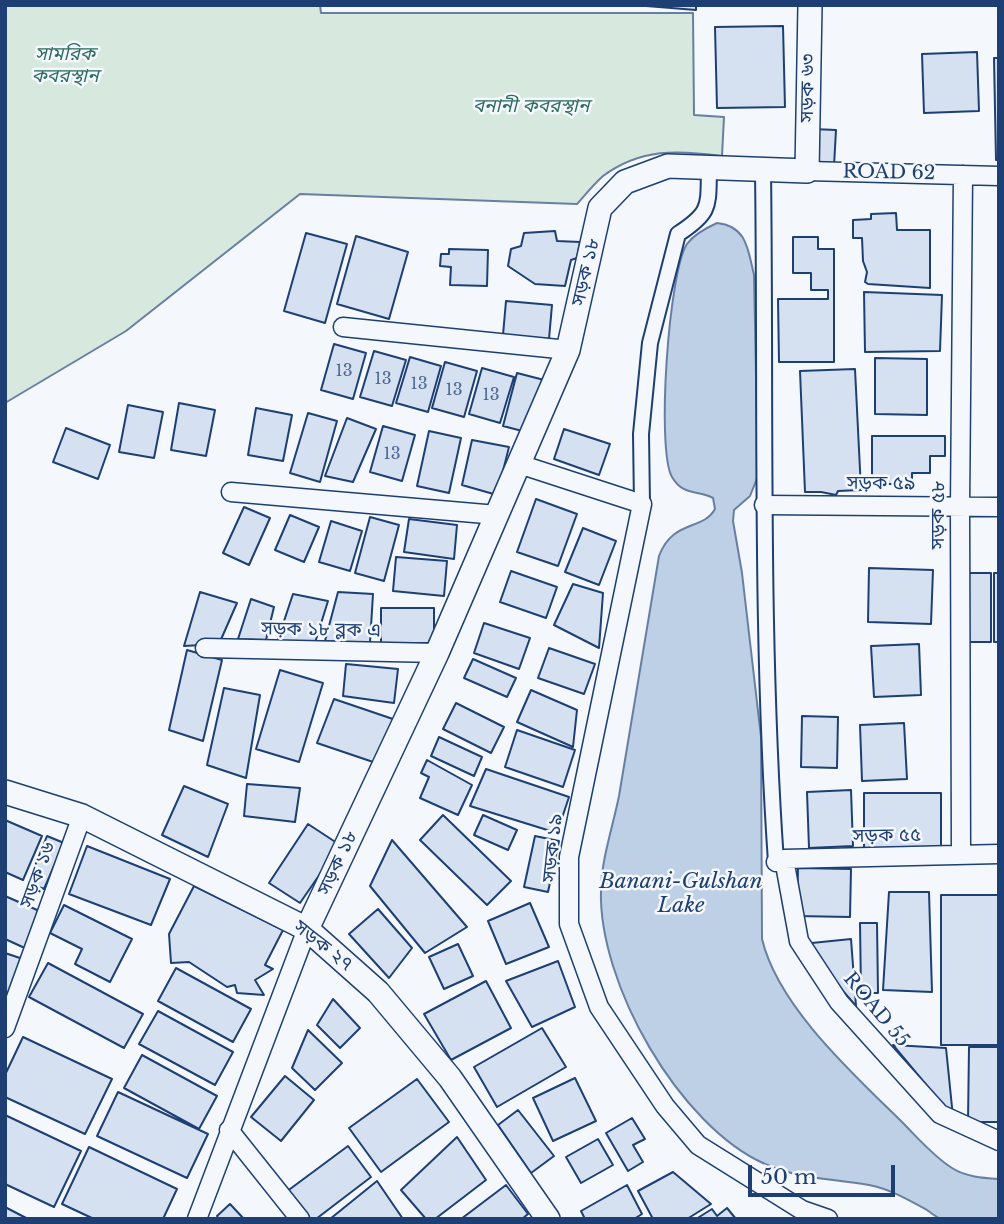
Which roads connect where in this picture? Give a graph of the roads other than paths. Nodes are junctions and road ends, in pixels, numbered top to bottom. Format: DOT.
graph roads {
  1 [pos="810,5"];
  2 [pos="709,167"];
  3 [pos="771,170"];
  4 [pos="807,171"];
  5 [pos="963,175"];
  6 [pos="999,176"];
  7 [pos="343,327"];
  8 [pos="568,350"];
  9 [pos="519,464"];
  10 [pos="231,492"];
  11 [pos="642,504"];
  12 [pos="764,505"];
  13 [pos="960,506"];
  14 [pos="999,507"];
  15 [pos="498,515"];
  16 [pos="205,648"];
  17 [pos="437,653"];
  18 [pos="5,792"];
  19 [pos="82,816"];
  20 [pos="961,855"];
  21 [pos="999,855"];
  22 [pos="780,861"];
  23 [pos="307,929"];
  24 [pos="5,1028"];
  25 [pos="229,1130"];
  26 [pos="999,1141"];
  27 [pos="197,1219"];
  28 [pos="300,1219"];
  29 [pos="548,1219"];
  30 [pos="828,1219"];
  1 -- 4 [label="street, সড়ক ৬৩"];
  2 -- 3 [label="street, সড়ক ১৮"];
  2 -- 8 [label="street, সড়ক ১৮"];
  2 -- 11 [label="street"];
  3 -- 4 [label="street, ROAD 62"];
  3 -- 12 [label="street"];
  4 -- 5 [label="street, ROAD 62"];
  5 -- 6 [label="street, ROAD 62"];
  5 -- 13 [label="street, সড়ক ৫৮"];
  7 -- 8 [label="street"];
  8 -- 9 [label="street, সড়ক ১৮"];
  9 -- 11 [label="street"];
  9 -- 15 [label="street, সড়ক ১৮"];
  10 -- 15 [label="street"];
  11 -- 30 [label="street, সড়ক ১৯"];
  12 -- 13 [label="street, সড়ক ৫৯"];
  12 -- 22 [label="street"];
  13 -- 14 [label="street, সড়ক ৫৯"];
  13 -- 20 [label="street, সড়ক ৫৮"];
  15 -- 17 [label="street, সড়ক ১৮"];
  16 -- 17 [label="street, সড়ক ১৮ ব্লক এ"];
  17 -- 23 [label="street, সড়ক ১৮"];
  18 -- 19 [label="street, সড়ক ২৭"];
  19 -- 23 [label="street, সড়ক ২৭"];
  19 -- 24 [label="street, সড়ক ১৬"];
  20 -- 21 [label="street, সড়ক ৫৫"];
  20 -- 22 [label="street, সড়ক ৫৫"];
  22 -- 26 [label="street, ROAD 55"];
  23 -- 25 [label="street, সড়ক ১৮"];
  23 -- 29 [label="street, সড়ক ২৭"];
  25 -- 27 [label="street, সড়ক ১৮"];
  25 -- 28 [label="street"];
}
